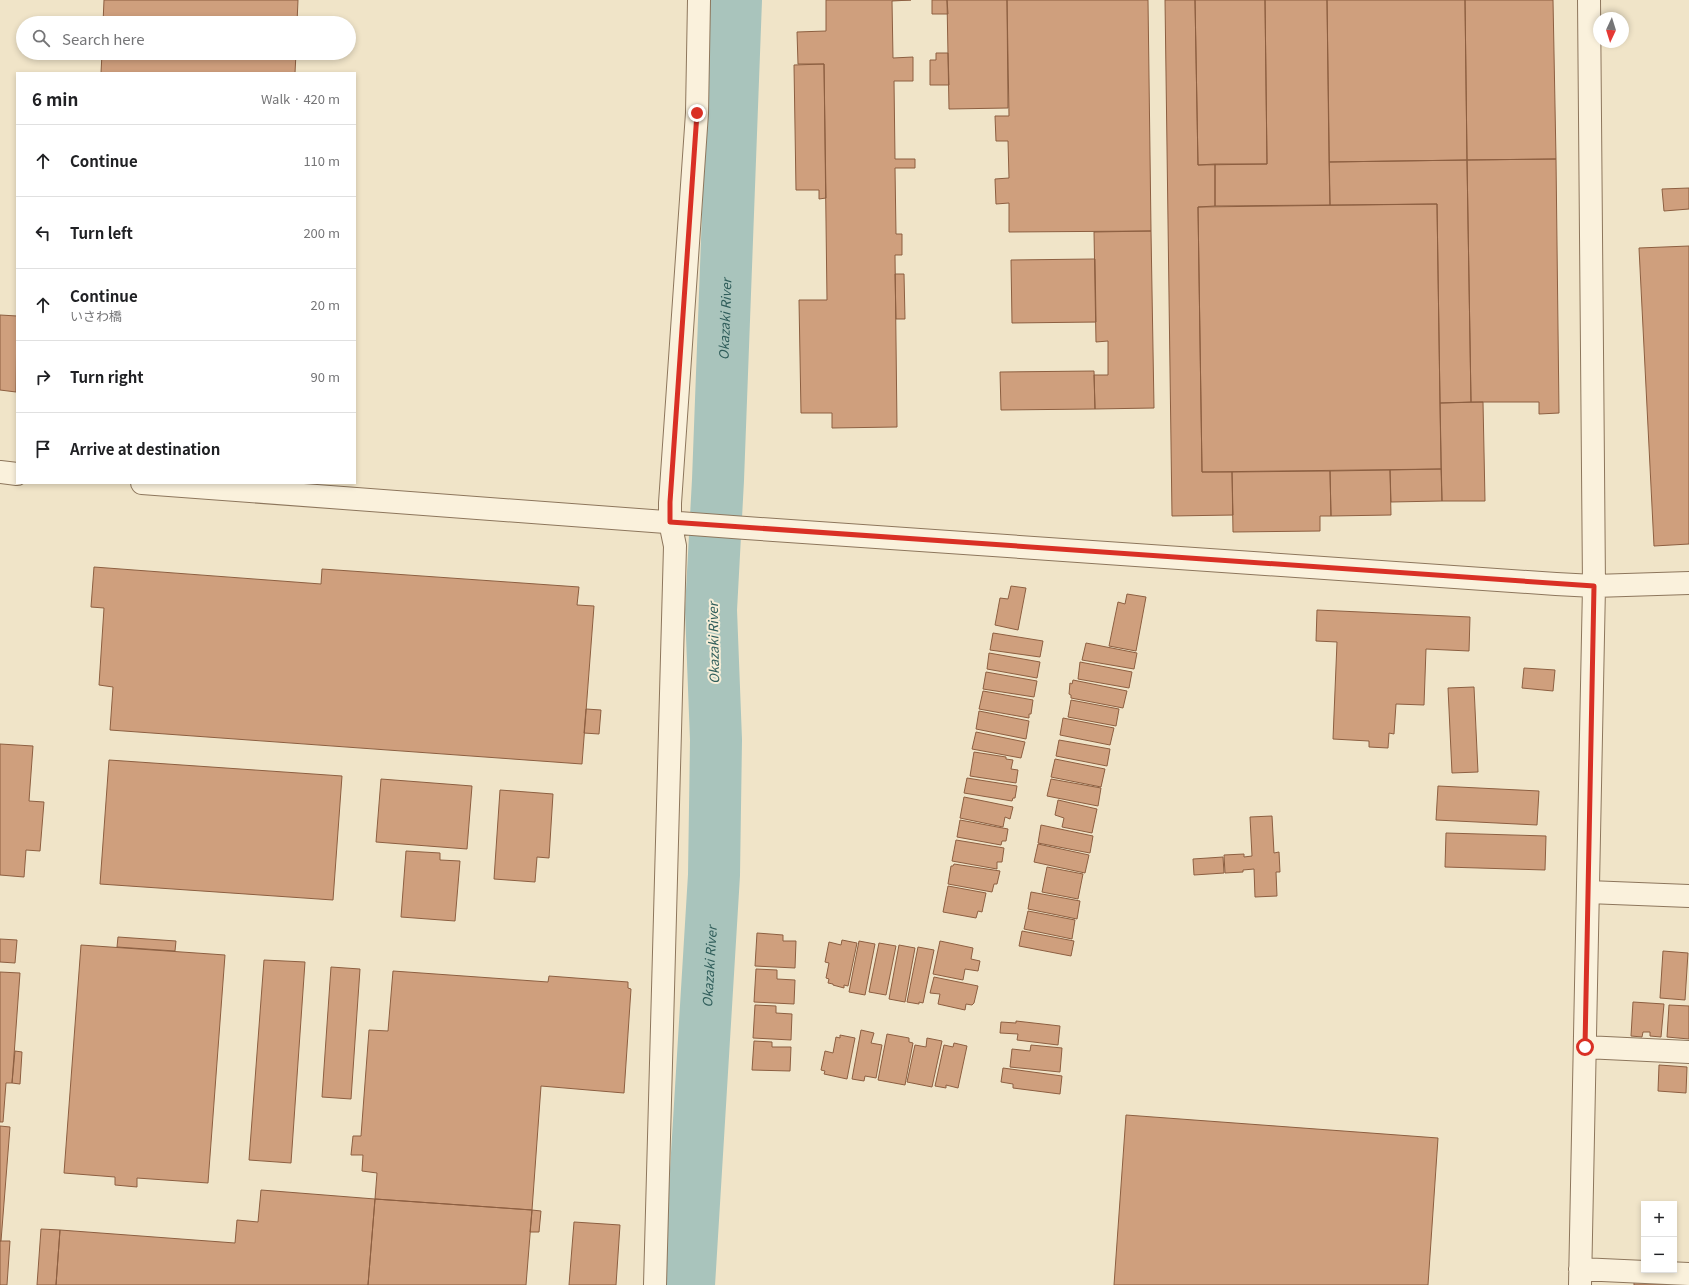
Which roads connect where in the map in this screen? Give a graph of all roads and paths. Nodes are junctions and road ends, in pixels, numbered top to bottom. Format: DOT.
graph roads {
  1 [pos="699,0"];
  2 [pos="1589,0"];
  3 [pos="0,472"];
  4 [pos="16,474"];
  5 [pos="155,484"];
  6 [pos="679,523"];
  7 [pos="1689,583"];
  8 [pos="1594,586"];
  9 [pos="1588,892"];
  10 [pos="1689,896"];
  11 [pos="1585,1047"];
  12 [pos="1689,1052"];
  13 [pos="1689,1274"];
  14 [pos="1580,1277"];
  15 [pos="655,1285"];
  1 -- 6 [label="street"];
  2 -- 8 [label="street"];
  3 -- 4 [label="street"];
  5 -- 6 [label="street"];
  6 -- 8 [label="street"];
  6 -- 15 [label="street"];
  7 -- 8 [label="street"];
  8 -- 9 [label="street"];
  9 -- 10 [label="street"];
  9 -- 11 [label="street"];
  11 -- 12 [label="street"];
  11 -- 14 [label="street"];
  13 -- 14 [label="street"];
}
